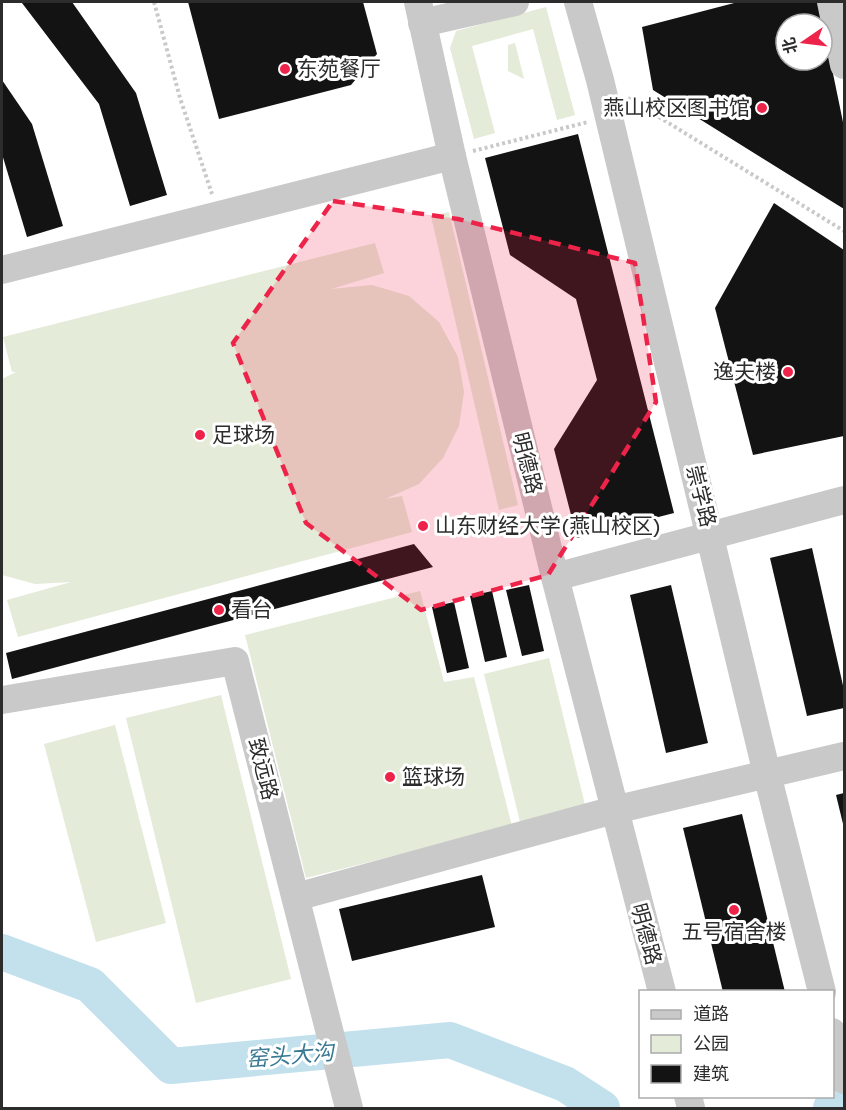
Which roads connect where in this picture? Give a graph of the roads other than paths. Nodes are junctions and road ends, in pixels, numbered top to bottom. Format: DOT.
graph roads {
  1 [pos="515,2"];
  2 [pos="578,2"];
  3 [pos="831,2"];
  4 [pos="425,8"];
  5 [pos="844,65"];
  6 [pos="452,156"];
  7 [pos="2,270"];
  8 [pos="844,500"];
  9 [pos="710,536"];
  10 [pos="555,578"];
  11 [pos="2,700"];
  12 [pos="844,756"];
  13 [pos="767,774"];
  14 [pos="614,810"];
  15 [pos="296,897"];
  16 [pos="661,990"];
  17 [pos="821,990"];
  18 [pos="349,1108"];
  1 -- 4 [label="lane"];
  2 -- 9 [label="lane, 崇学路"];
  3 -- 5 [label="lane"];
  4 -- 6 [label="lane, 明德路"];
  6 -- 7 [label="lane"];
  6 -- 10 [label="lane, 明德路"];
  8 -- 9 [label="lane"];
  9 -- 10 [label="lane"];
  9 -- 13 [label="lane, 崇学路"];
  10 -- 14 [label="lane, 明德路"];
  11 -- 15 [label="lane, 致远路"];
  12 -- 13 [label="lane"];
  13 -- 14 [label="lane"];
  13 -- 17 [label="lane, 崇学路"];
  14 -- 15 [label="lane"];
  14 -- 16 [label="lane, 明德路"];
  15 -- 18 [label="lane, 致远路"];
}
